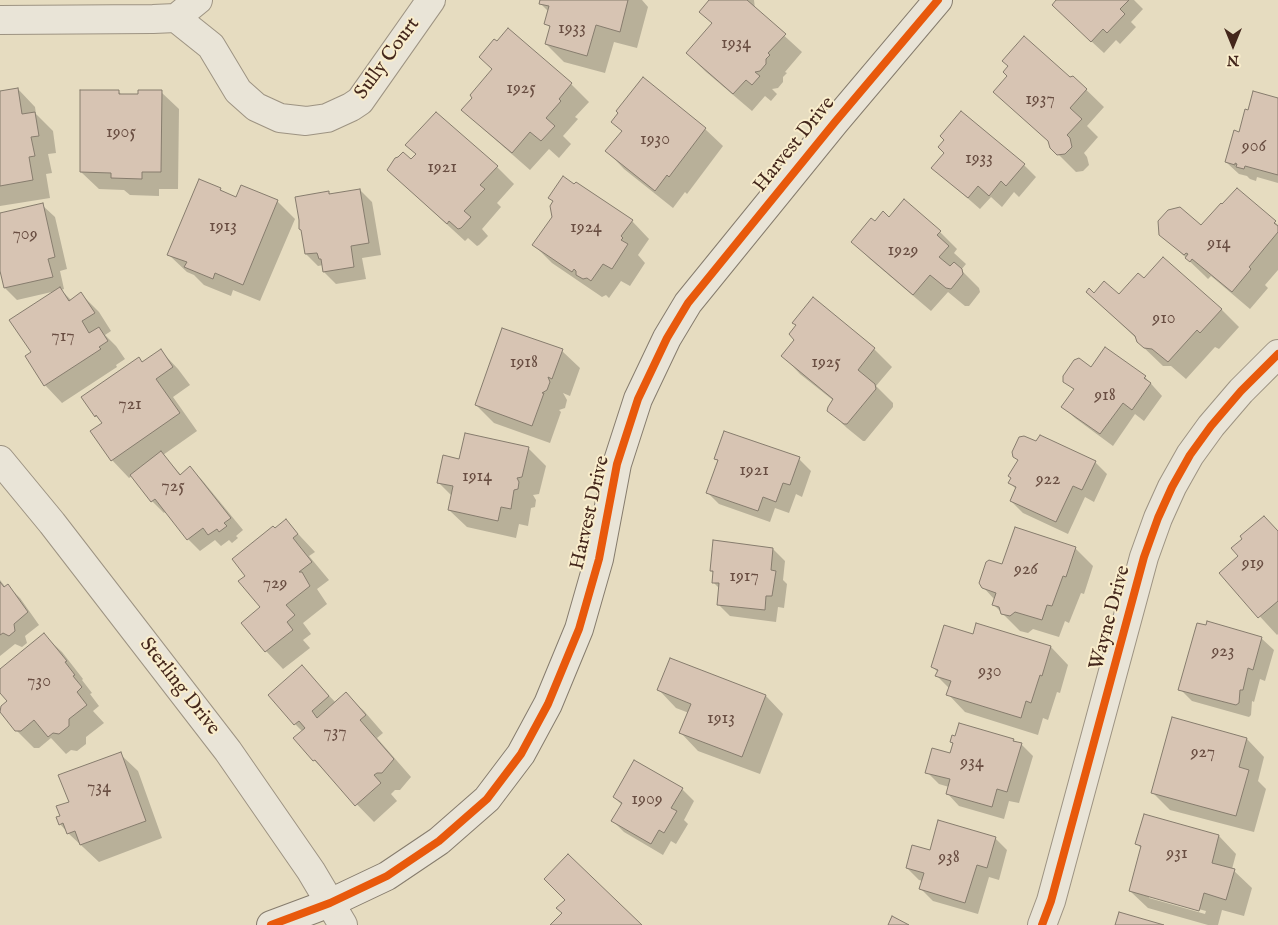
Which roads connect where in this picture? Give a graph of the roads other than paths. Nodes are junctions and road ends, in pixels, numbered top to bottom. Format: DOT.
graph roads {
  1 [pos="198,0"];
  2 [pos="432,0"];
  3 [pos="938,0"];
  4 [pos="176,18"];
  5 [pos="0,20"];
  6 [pos="1278,354"];
  7 [pos="0,460"];
  8 [pos="337,914"];
  9 [pos="271,925"];
  10 [pos="1042,925"];
  1 -- 4 [label="street"];
  2 -- 4 [label="street, Sully Court"];
  3 -- 8 [label="street, Harvest Drive"];
  4 -- 5 [label="street"];
  6 -- 10 [label="street, Wayne Drive"];
  7 -- 8 [label="street, Sterling Drive"];
  8 -- 9 [label="street, Harvest Drive"];
}
